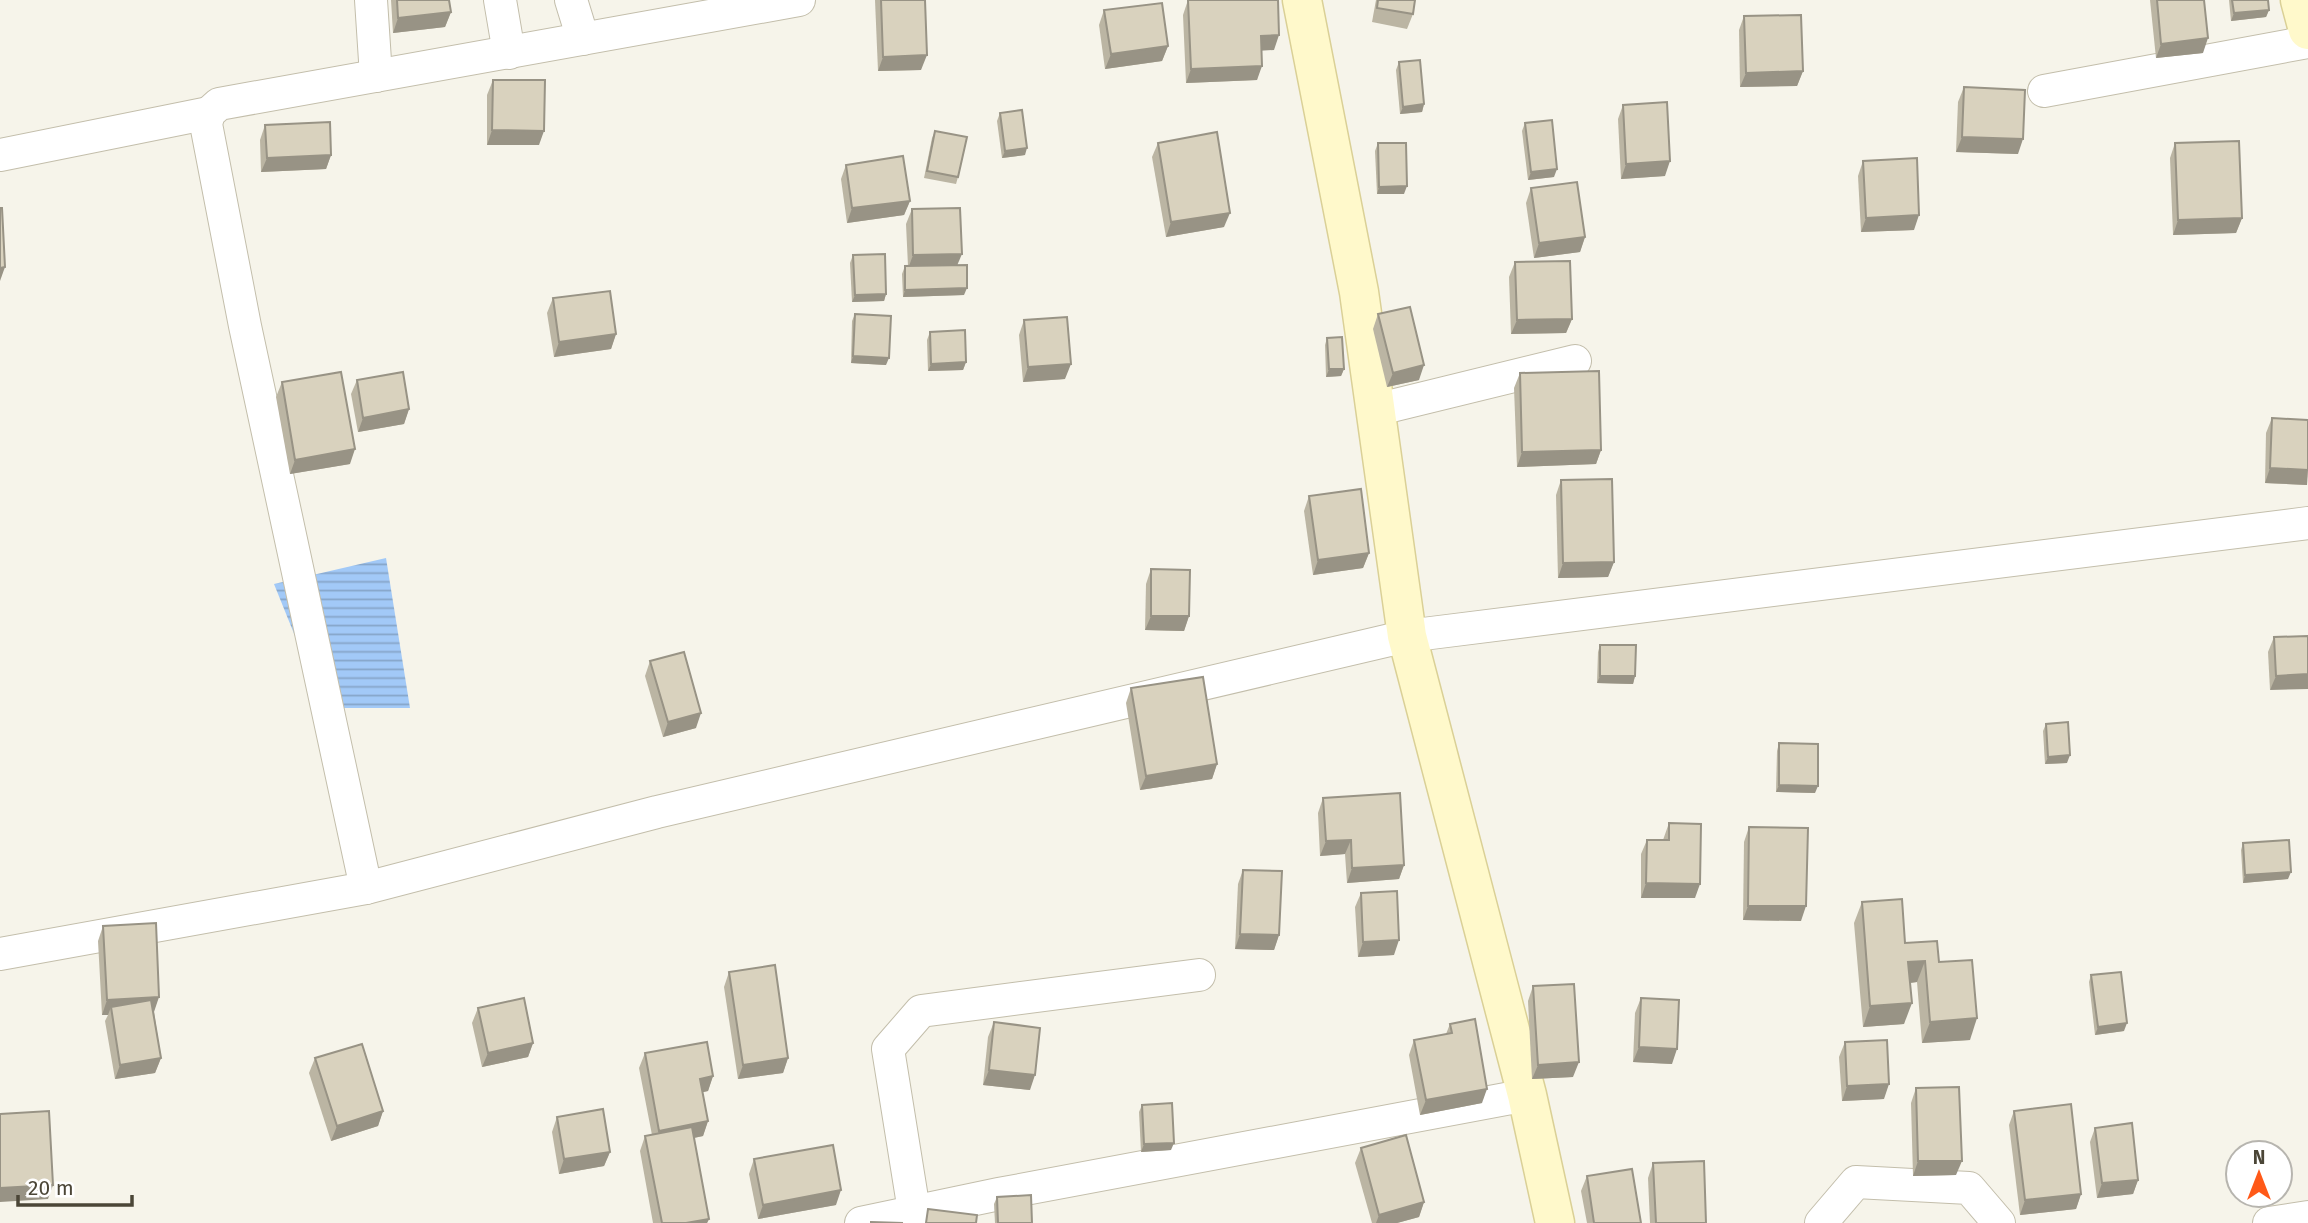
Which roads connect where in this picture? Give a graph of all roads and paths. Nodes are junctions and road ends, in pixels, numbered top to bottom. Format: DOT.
graph roads {
  1 [pos="372,0"];
  2 [pos="500,0"];
  3 [pos="570,0"];
  4 [pos="799,0"];
  5 [pos="1302,0"];
  6 [pos="2300,0"];
  7 [pos="759,4"];
  8 [pos="2308,30"];
  9 [pos="583,39"];
  10 [pos="2308,42"];
  11 [pos="509,52"];
  12 [pos="376,76"];
  13 [pos="2044,91"];
  14 [pos="209,113"];
  15 [pos="0,155"];
  16 [pos="1575,361"];
  17 [pos="1375,410"];
  18 [pos="2308,523"];
  19 [pos="1407,636"];
  20 [pos="366,888"];
  21 [pos="0,954"];
  22 [pos="1199,975"];
  23 [pos="1527,1095"];
  24 [pos="914,1211"];
  25 [pos="2308,1217"];
  26 [pos="862,1223"];
  27 [pos="1555,1223"];
  28 [pos="1821,1223"];
  29 [pos="1999,1223"];
  30 [pos="2269,1223"];
  1 -- 12 [label="street"];
  2 -- 11 [label="street"];
  3 -- 9 [label="street"];
  4 -- 7 [label="street"];
  5 -- 17 [label="street"];
  6 -- 8 [label="street"];
  7 -- 9 [label="street"];
  9 -- 11 [label="street"];
  10 -- 13 [label="street"];
  11 -- 12 [label="street"];
  12 -- 14 [label="street"];
  14 -- 15 [label="street"];
  14 -- 20 [label="street"];
  16 -- 17 [label="street"];
  17 -- 19 [label="street"];
  18 -- 19 [label="street"];
  19 -- 20 [label="street"];
  19 -- 23 [label="street"];
  20 -- 21 [label="street"];
  22 -- 24 [label="street"];
  23 -- 24 [label="street"];
  23 -- 27 [label="street"];
  24 -- 26 [label="street"];
  25 -- 30 [label="street"];
  28 -- 29 [label="street"];
}
